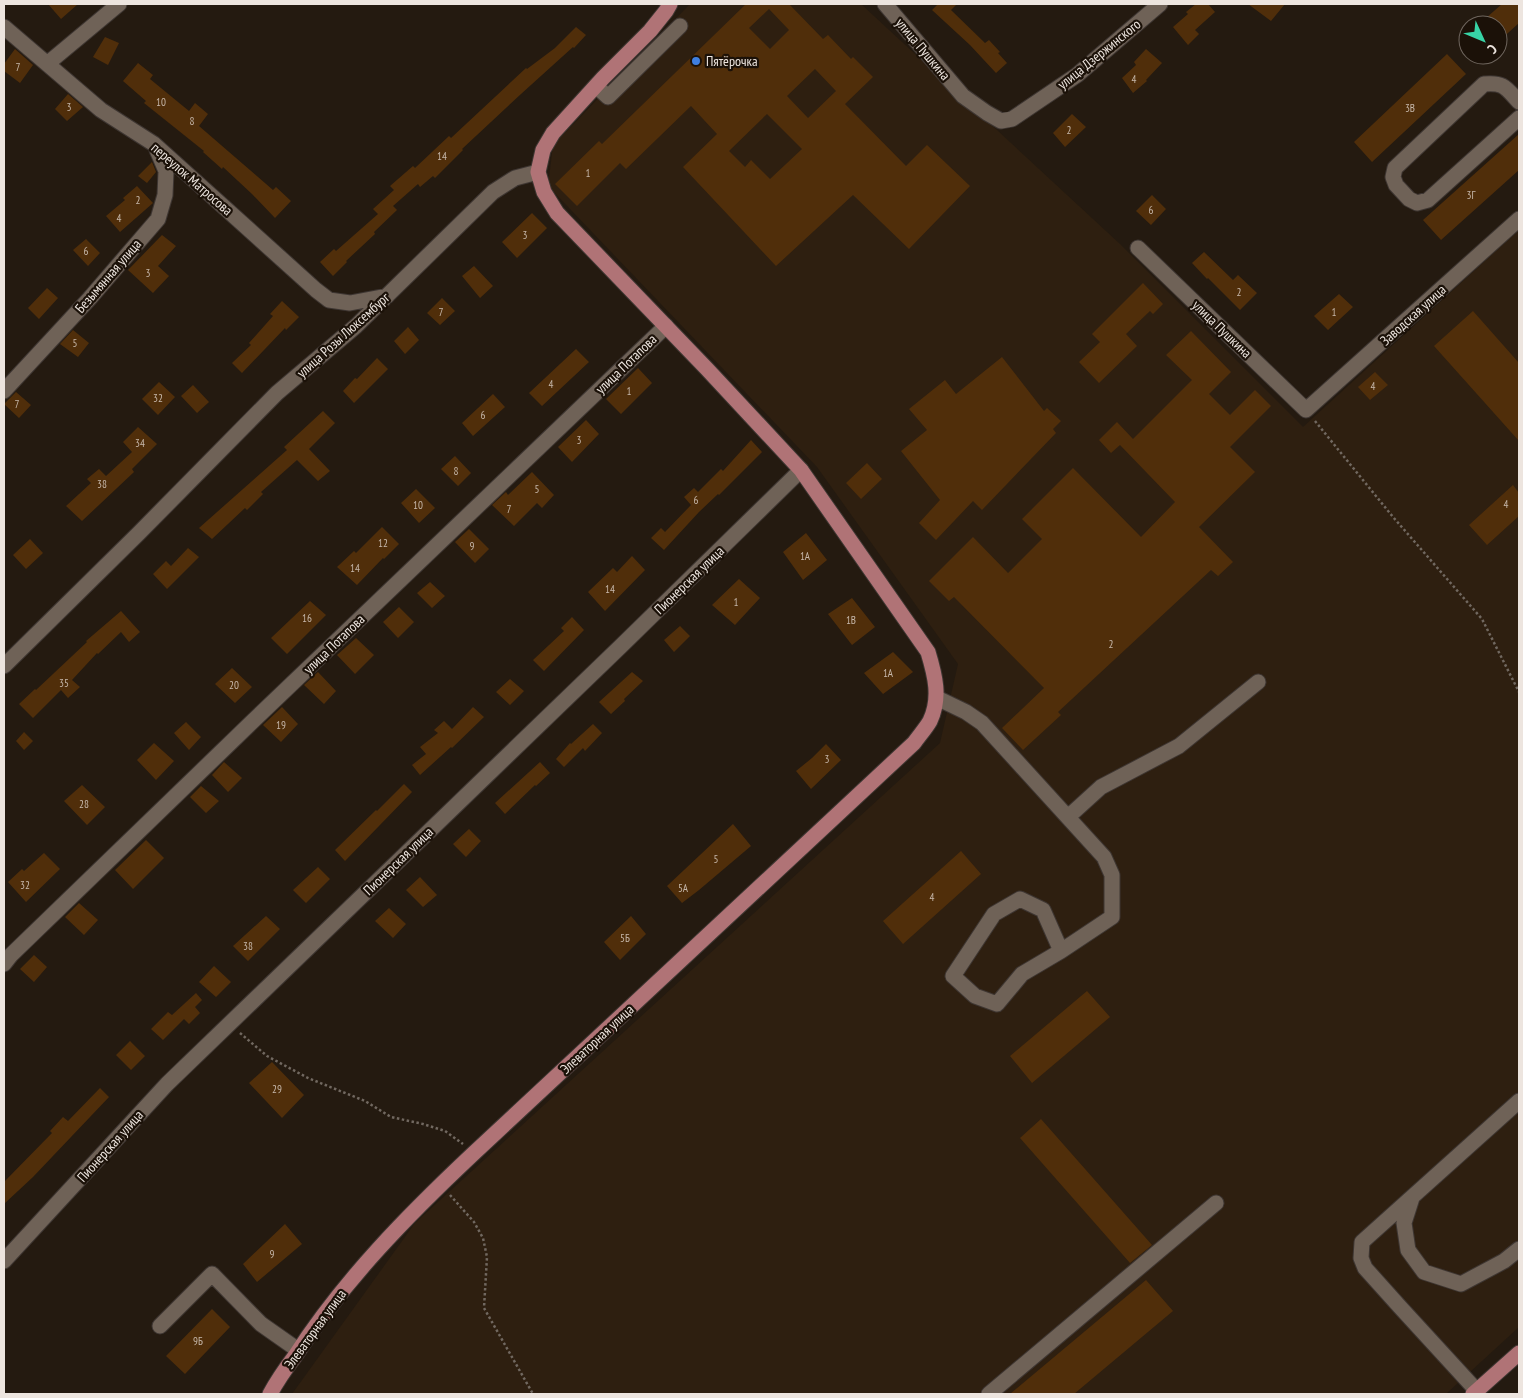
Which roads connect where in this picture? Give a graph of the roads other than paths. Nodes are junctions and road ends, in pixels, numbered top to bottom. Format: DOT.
graph roads {
  1 [pos="119,4"];
  2 [pos="670,4"];
  3 [pos="885,4"];
  4 [pos="1160,4"];
  5 [pos="680,26"];
  6 [pos="4,27"];
  7 [pos="47,64"];
  8 [pos="596,86"];
  9 [pos="1519,102"];
  10 [pos="1519,118"];
  11 [pos="1012,119"];
  12 [pos="154,144"];
  13 [pos="538,172"];
  14 [pos="1519,220"];
  15 [pos="1138,248"];
  16 [pos="388,296"];
  17 [pos="666,326"];
  18 [pos="4,391"];
  19 [pos="1306,410"];
  20 [pos="801,470"];
  21 [pos="4,666"];
  22 [pos="1258,682"];
  23 [pos="937,698"];
  24 [pos="1068,817"];
  25 [pos="1061,951"];
  26 [pos="4,964"];
  27 [pos="1519,1101"];
  28 [pos="1412,1197"];
  29 [pos="1216,1203"];
  30 [pos="1519,1249"];
  31 [pos="4,1261"];
  32 [pos="160,1326"];
  33 [pos="298,1350"];
  34 [pos="1519,1353"];
  35 [pos="1475,1392"];
  36 [pos="270,1394"];
  37 [pos="989,1394"];
  1 -- 7 [label="street"];
  2 -- 8 [label="main road"];
  3 -- 11 [label="street, улица Пушкина"];
  4 -- 11 [label="street, улица Дзержинского"];
  5 -- 8 [label="street"];
  6 -- 7 [label="street, переулок Матросова"];
  7 -- 12 [label="street, переулок Матросова"];
  8 -- 13 [label="main road"];
  9 -- 10 [label="street"];
  12 -- 16 [label="street, переулок Матросова"];
  12 -- 18 [label="street, Безымянная улица"];
  13 -- 16 [label="street, улица Розы Люксембург"];
  13 -- 17 [label="main road"];
  14 -- 19 [label="street, Заводская улица"];
  15 -- 19 [label="street, улица Пушкина"];
  16 -- 21 [label="street, улица Розы Люксембург"];
  17 -- 20 [label="main road"];
  17 -- 26 [label="street, улица Потапова"];
  20 -- 23 [label="main road"];
  20 -- 31 [label="street, Пионерская улица"];
  22 -- 24 [label="street"];
  23 -- 24 [label="street"];
  23 -- 33 [label="main road, Элеваторная улица"];
  24 -- 25 [label="street"];
  25 -- 25 [label="street"];
  27 -- 28 [label="street"];
  28 -- 30 [label="street"];
  28 -- 35 [label="street"];
  29 -- 37 [label="street"];
  32 -- 33 [label="street"];
  33 -- 36 [label="main road, Элеваторная улица"];
  34 -- 35 [label="main road"];
}
